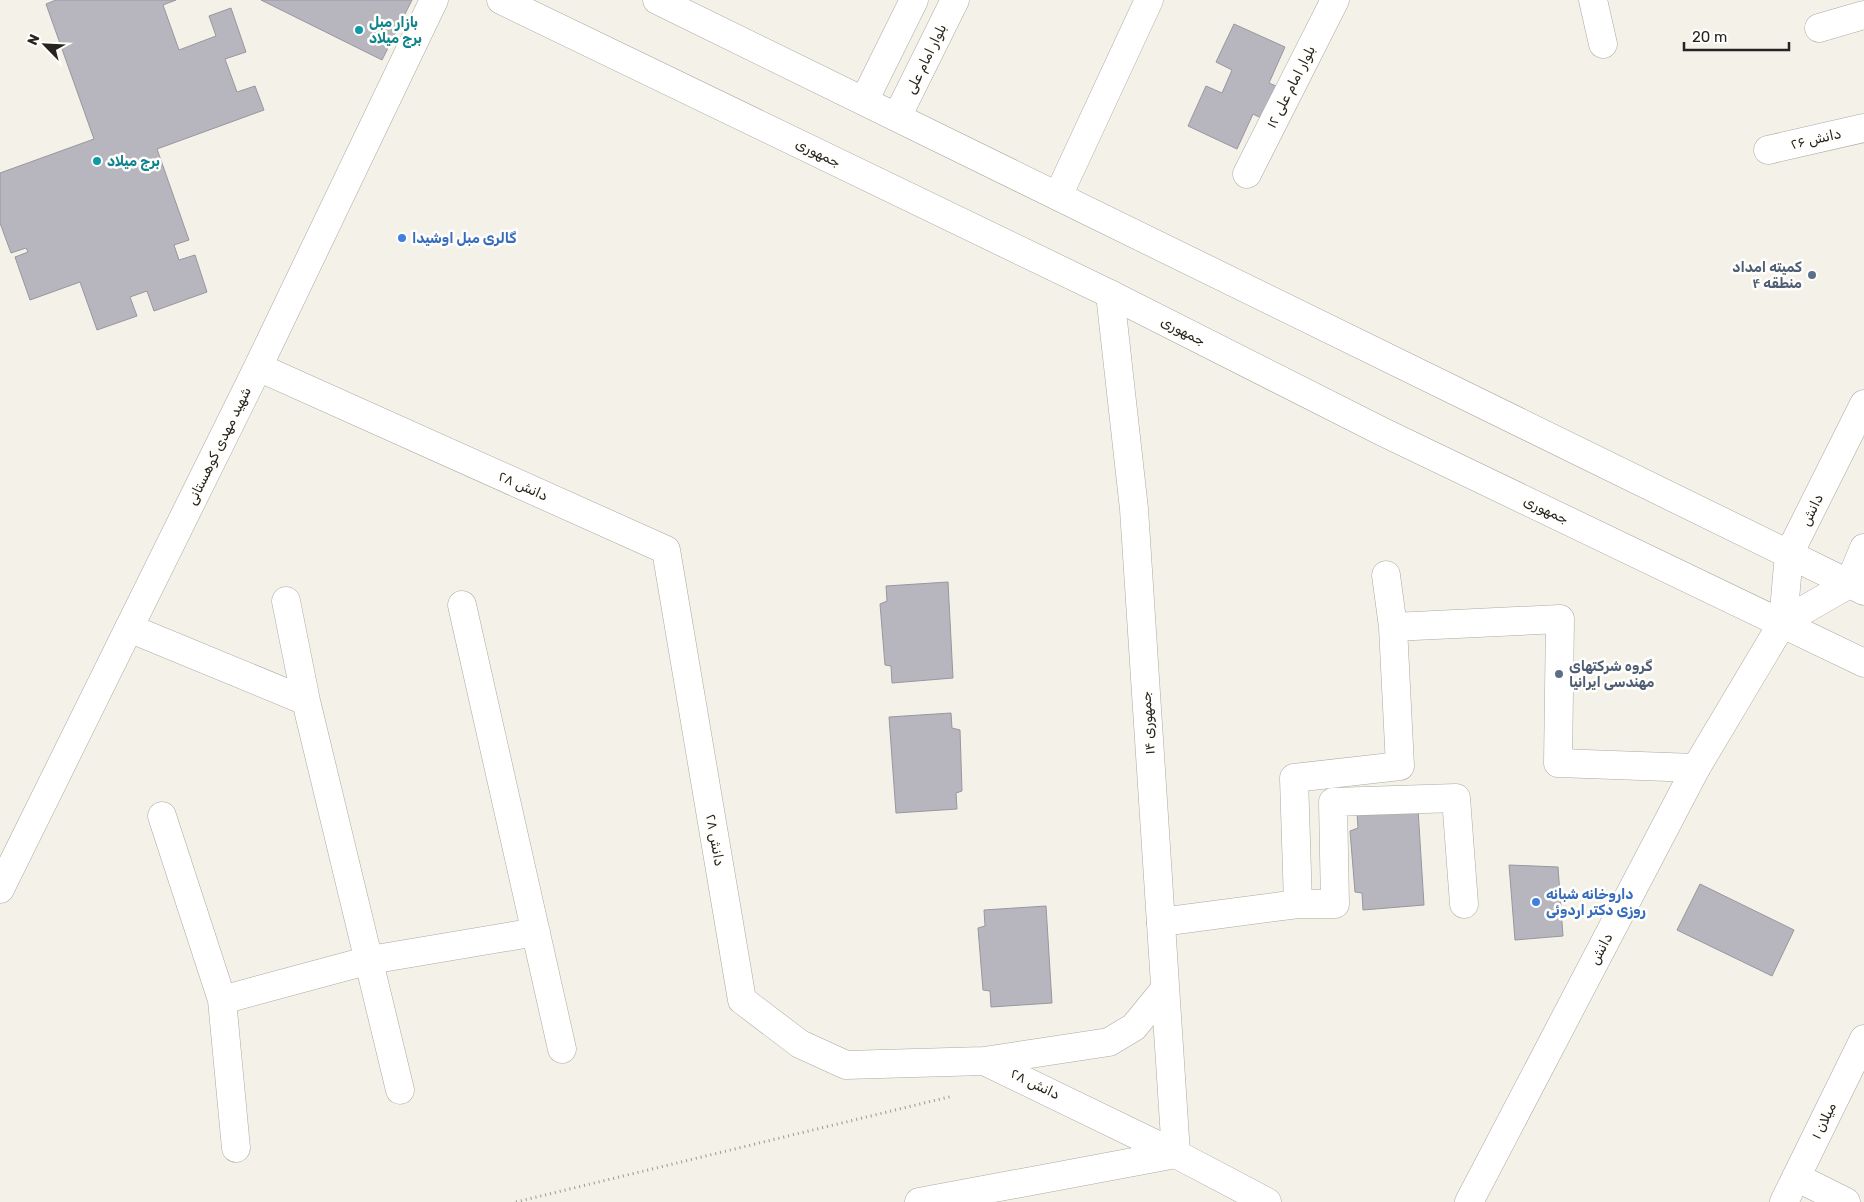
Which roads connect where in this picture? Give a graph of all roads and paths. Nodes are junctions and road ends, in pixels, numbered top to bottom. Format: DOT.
graph roads {
  1 [pos="434,0"];
  2 [pos="500,0"];
  3 [pos="657,0"];
  4 [pos="914,0"];
  5 [pos="955,0"];
  6 [pos="1149,0"];
  7 [pos="1335,0"];
  8 [pos="1593,0"];
  9 [pos="1864,15"];
  10 [pos="1819,28"];
  11 [pos="1602,44"];
  12 [pos="864,101"];
  13 [pos="897,117"];
  14 [pos="1864,128"];
  15 [pos="1768,150"];
  16 [pos="1247,174"];
  17 [pos="1058,196"];
  18 [pos="1110,294"];
  19 [pos="258,367"];
  20 [pos="1864,404"];
  21 [pos="1864,548"];
  22 [pos="1789,554"];
  23 [pos="1386,575"];
  24 [pos="1856,587"];
  25 [pos="286,601"];
  26 [pos="462,605"];
  27 [pos="1784,622"];
  28 [pos="1393,627"];
  29 [pos="130,628"];
  30 [pos="1864,662"];
  31 [pos="306,701"];
  32 [pos="1696,768"];
  33 [pos="162,816"];
  34 [pos="0,889"];
  35 [pos="1298,904"];
  36 [pos="1464,904"];
  37 [pos="1161,922"];
  38 [pos="536,932"];
  39 [pos="370,960"];
  40 [pos="1165,989"];
  41 [pos="222,1000"];
  42 [pos="1864,1039"];
  43 [pos="562,1049"];
  44 [pos="984,1061"];
  45 [pos="400,1090"];
  46 [pos="959,1094"];
  47 [pos="236,1148"];
  48 [pos="1176,1154"];
  49 [pos="1796,1177"];
  50 [pos="516,1202"];
  51 [pos="919,1202"];
  52 [pos="1267,1202"];
  53 [pos="1469,1202"];
  54 [pos="1784,1202"];
  55 [pos="1846,1202"];
  1 -- 19 [label="street, شهید مهدی کوهستانی"];
  2 -- 18 [label="street, جمهوری"];
  3 -- 12 [label="street"];
  4 -- 12 [label="street"];
  5 -- 13 [label="street, بلوار امام علی"];
  6 -- 17 [label="street"];
  7 -- 16 [label="street, بلوار امام علی ۱۲"];
  8 -- 11 [label="street"];
  9 -- 10 [label="street"];
  12 -- 13 [label="street"];
  13 -- 17 [label="street"];
  14 -- 15 [label="street, دانش ۲۶"];
  17 -- 22 [label="street"];
  18 -- 27 [label="street, جمهوری"];
  18 -- 37 [label="street, جمهوری ۱۴"];
  19 -- 29 [label="street, شهید مهدی کوهستانی"];
  19 -- 44 [label="street, دانش ۲۸"];
  20 -- 22 [label="street, دانش"];
  21 -- 24 [label="street"];
  22 -- 24 [label="street"];
  22 -- 27 [label="street, دانش"];
  23 -- 28 [label="street"];
  24 -- 27 [label="street, دانش"];
  25 -- 31 [label="street"];
  26 -- 38 [label="street"];
  27 -- 30 [label="street, جمهوری"];
  27 -- 32 [label="street, دانش"];
  28 -- 32 [label="street"];
  28 -- 35 [label="street"];
  29 -- 31 [label="street"];
  29 -- 34 [label="street, شهید مهدی کوهستانی"];
  31 -- 39 [label="street"];
  32 -- 53 [label="street, دانش"];
  33 -- 41 [label="street"];
  35 -- 36 [label="street"];
  35 -- 37 [label="street"];
  37 -- 40 [label="street, جمهوری ۱۴"];
  38 -- 39 [label="street"];
  38 -- 43 [label="street"];
  39 -- 41 [label="street"];
  39 -- 45 [label="street"];
  40 -- 44 [label="street"];
  40 -- 48 [label="street, جمهوری ۱۴"];
  41 -- 47 [label="street"];
  42 -- 49 [label="street, میلان ۱"];
  44 -- 48 [label="street, دانش ۲۸"];
  46 -- 50 [label="path"];
  48 -- 51 [label="street"];
  48 -- 52 [label="street, دانش ۲۸"];
  49 -- 54 [label="street, میلان ۱"];
  49 -- 55 [label="street"];
}
